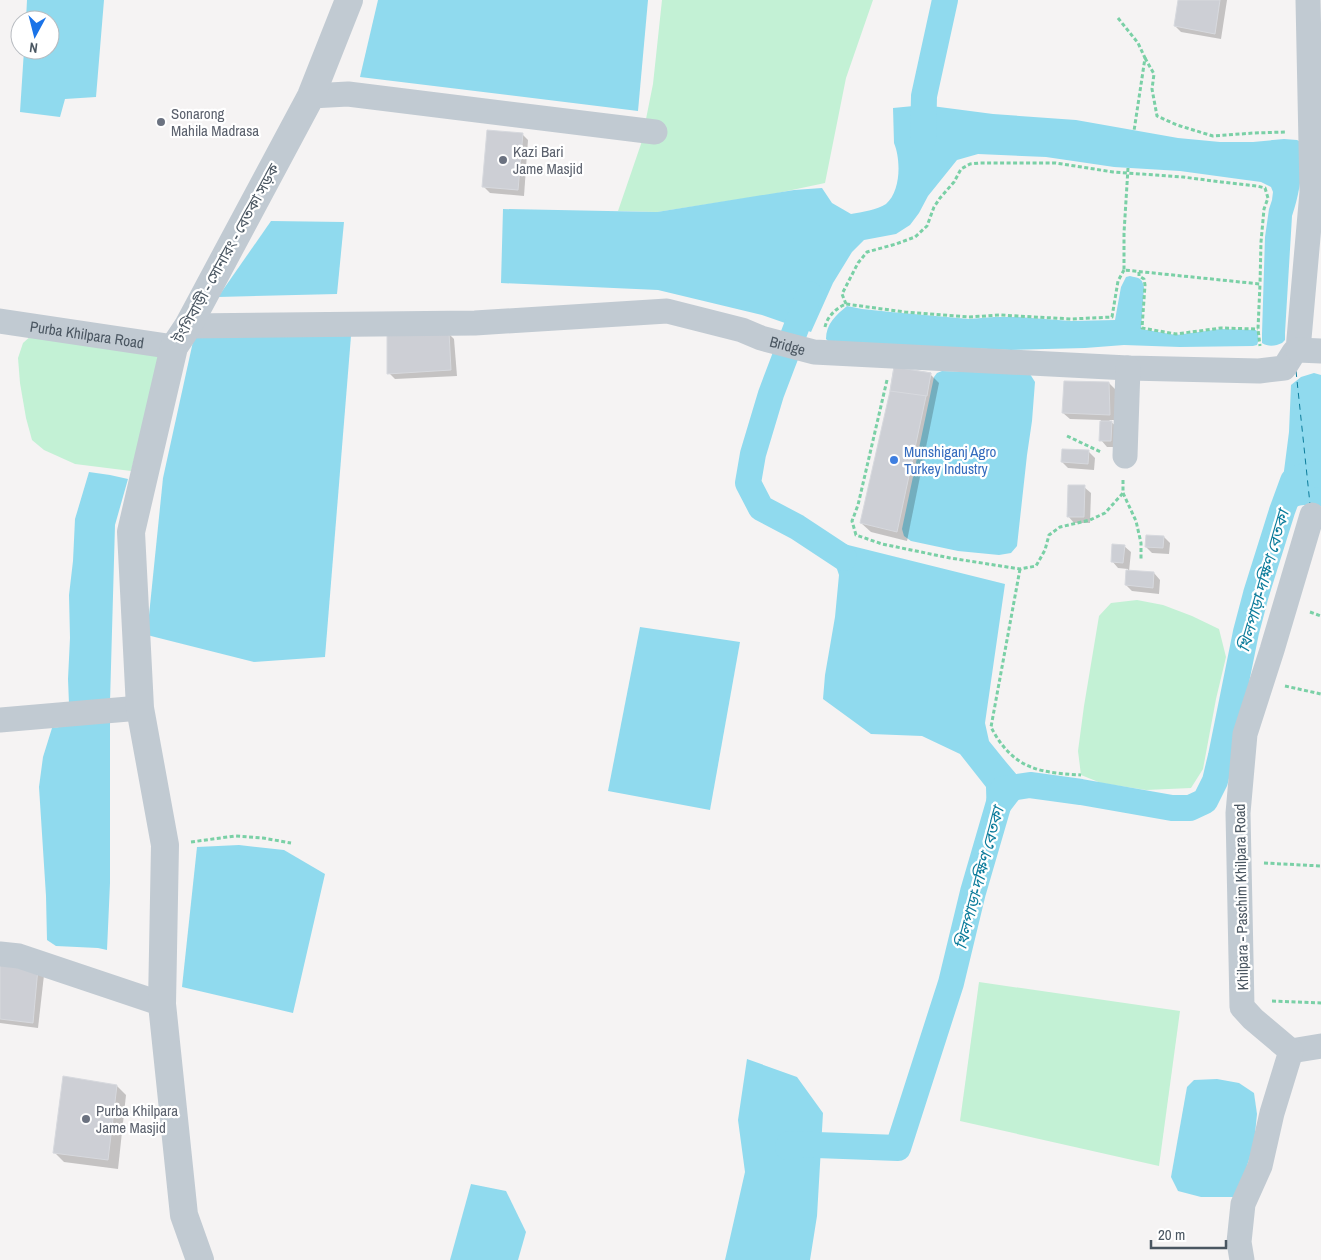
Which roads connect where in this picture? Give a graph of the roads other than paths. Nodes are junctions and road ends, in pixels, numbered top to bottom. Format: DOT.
graph roads {
  1 [pos="349,0"];
  2 [pos="1308,0"];
  3 [pos="311,96"];
  4 [pos="655,132"];
  5 [pos="1317,191"];
  6 [pos="0,321"];
  7 [pos="181,337"];
  8 [pos="761,338"];
  9 [pos="1309,350"];
  10 [pos="1128,368"];
  11 [pos="1125,456"];
  12 [pos="1312,514"];
  13 [pos="140,708"];
  14 [pos="0,720"];
  15 [pos="0,954"];
  16 [pos="162,1004"];
  17 [pos="1321,1046"];
  18 [pos="1291,1051"];
  19 [pos="200,1260"];
  20 [pos="1242,1260"];
  1 -- 3 [label="street, টংগিবাড়ী - সোনারং - বেতকা সড়ক"];
  2 -- 5 [label="street"];
  3 -- 4 [label="street"];
  3 -- 7 [label="street, টংগিবাড়ী - সোনারং - বেতকা সড়ক"];
  5 -- 9 [label="street"];
  6 -- 7 [label="street, Purba Khilpara Road"];
  7 -- 8 [label="street, Purba Khilpara Road"];
  7 -- 13 [label="street, টংগিবাড়ী - সোনারং - বেতকা সড়ক"];
  8 -- 10 [label="street, Bridge"];
  9 -- 10 [label="street, Bridge"];
  10 -- 11 [label="street"];
  12 -- 18 [label="street, Khilpara - Paschim Khilpara Road"];
  13 -- 14 [label="street"];
  13 -- 16 [label="street, টংগিবাড়ী - সোনারং - বেতকা সড়ক"];
  15 -- 16 [label="street"];
  16 -- 19 [label="street, টংগিবাড়ী - সোনারং - বেতকা সড়ক"];
  17 -- 18 [label="street"];
  18 -- 20 [label="street"];
}
